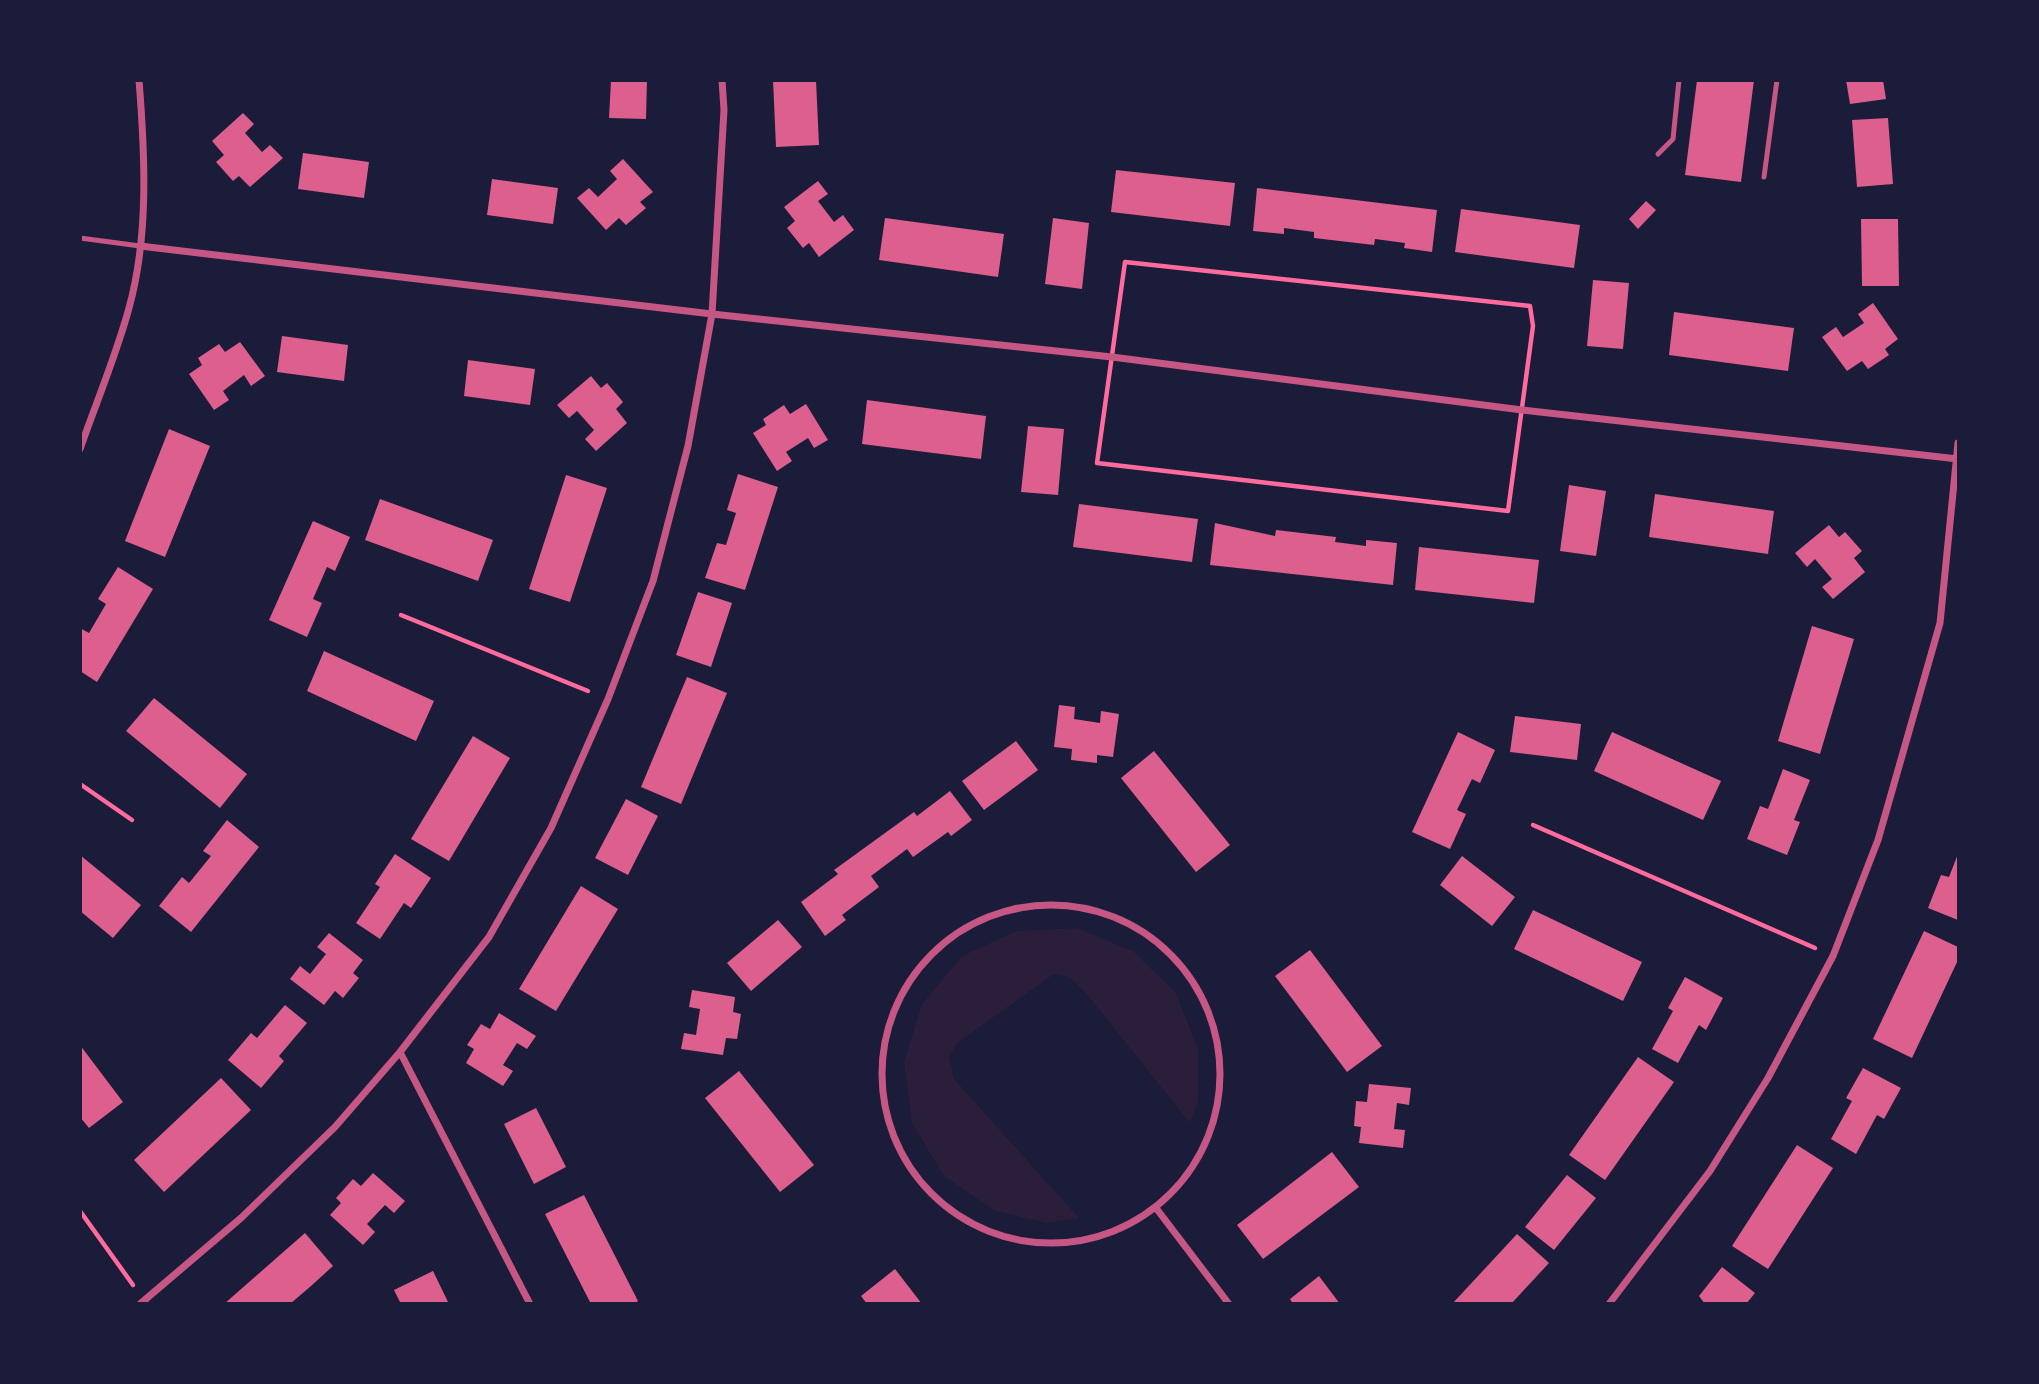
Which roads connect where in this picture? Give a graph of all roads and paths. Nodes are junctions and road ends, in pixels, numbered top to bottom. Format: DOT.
graph roads {
  1 [pos="139,80"];
  2 [pos="722,80"];
  3 [pos="1679,80"];
  4 [pos="1777,80"];
  5 [pos="1658,154"];
  6 [pos="1764,177"];
  7 [pos="80,238"];
  8 [pos="140,246"];
  9 [pos="712,314"];
  10 [pos="1112,357"];
  11 [pos="1522,410"];
  12 [pos="1958,443"];
  13 [pos="80,449"];
  14 [pos="1957,459"];
  15 [pos="401,615"];
  16 [pos="608,699"];
  17 [pos="80,784"];
  18 [pos="132,820"];
  19 [pos="1533,825"];
  20 [pos="1833,956"];
  21 [pos="400,1052"];
  22 [pos="1156,1208"];
  23 [pos="80,1211"];
  24 [pos="142,1302"];
  25 [pos="530,1304"];
  26 [pos="1229,1304"];
  27 [pos="1609,1304"];
  1 -- 8 [label="street"];
  2 -- 9 [label="street"];
  3 -- 5 [label="lane"];
  4 -- 6 [label="lane"];
  7 -- 8 [label="lane"];
  8 -- 9 [label="street"];
  8 -- 13 [label="street"];
  9 -- 10 [label="street"];
  9 -- 16 [label="street"];
  10 -- 11 [label="street"];
  10 -- 11 [label="path"];
  10 -- 11 [label="path"];
  11 -- 14 [label="street"];
  12 -- 14 [label="street"];
  14 -- 20 [label="street"];
  15 -- 16 [label="path"];
  16 -- 21 [label="street"];
  17 -- 18 [label="path"];
  19 -- 20 [label="path"];
  20 -- 27 [label="street"];
  21 -- 24 [label="street"];
  21 -- 25 [label="street"];
  22 -- 22 [label="street"];
  22 -- 26 [label="street"];
  23 -- 24 [label="path"];
}
